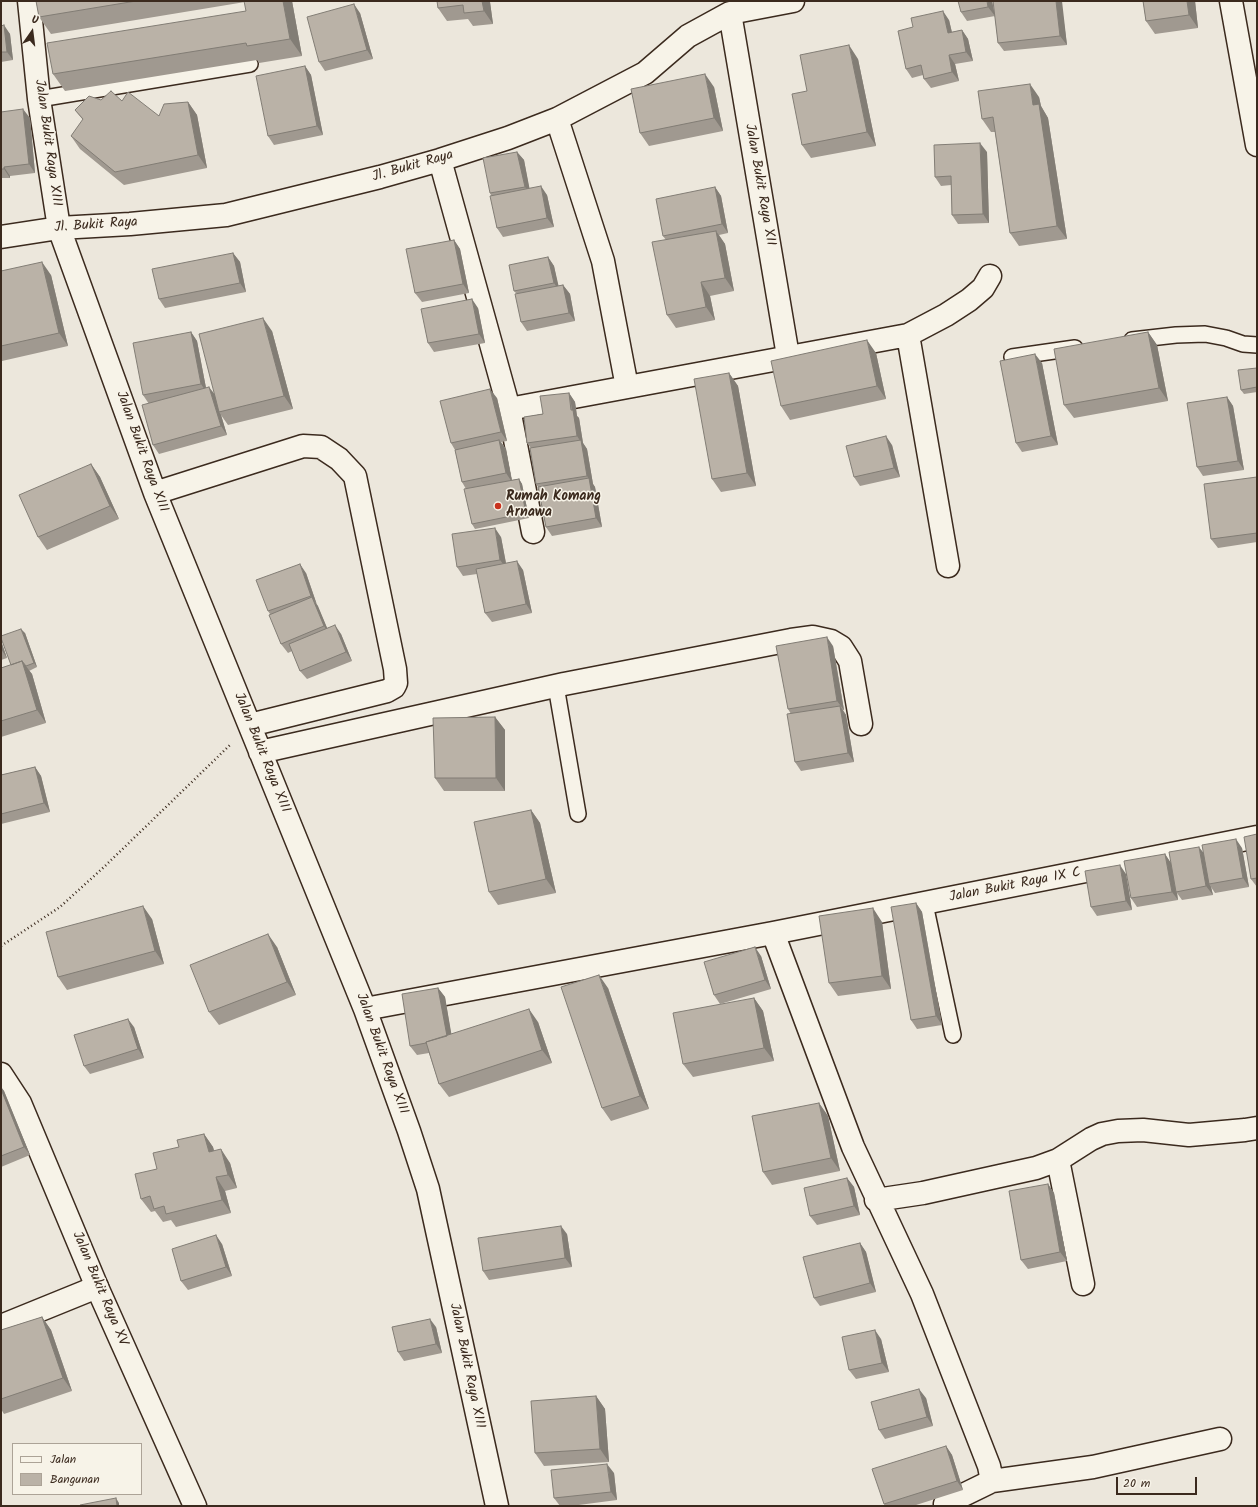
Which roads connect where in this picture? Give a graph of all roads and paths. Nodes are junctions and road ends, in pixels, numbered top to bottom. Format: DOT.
graph roads {
  1 [pos="29,1"];
  2 [pos="793,1"];
  3 [pos="1232,1"];
  4 [pos="730,13"];
  5 [pos="250,64"];
  6 [pos="39,99"];
  7 [pos="557,119"];
  8 [pos="1257,144"];
  9 [pos="440,160"];
  10 [pos="59,228"];
  11 [pos="1,237"];
  12 [pos="990,276"];
  13 [pos="908,335"];
  14 [pos="1118,342"];
  15 [pos="1257,345"];
  16 [pos="1088,346"];
  17 [pos="788,356"];
  18 [pos="1012,357"];
  19 [pos="626,387"];
  20 [pos="509,409"];
  21 [pos="155,494"];
  22 [pos="533,532"];
  23 [pos="948,566"];
  24 [pos="556,686"];
  25 [pos="861,724"];
  26 [pos="250,725"];
  27 [pos="260,752"];
  28 [pos="578,814"];
  29 [pos="1257,837"];
  30 [pos="925,904"];
  31 [pos="773,933"];
  32 [pos="1,946"];
  33 [pos="365,1009"];
  34 [pos="953,1035"];
  35 [pos="1,1074"];
  36 [pos="1257,1128"];
  37 [pos="1058,1160"];
  38 [pos="876,1200"];
  39 [pos="1083,1284"];
  40 [pos="98,1287"];
  41 [pos="1,1326"];
  42 [pos="1220,1439"];
  43 [pos="992,1480"];
  44 [pos="945,1504"];
  45 [pos="195,1506"];
  46 [pos="497,1506"];
  1 -- 6 [label="street, Jalan Bukit Raya XIII"];
  2 -- 4 [label="street, Jl. Bukit Raya"];
  3 -- 8 [label="street"];
  4 -- 7 [label="street, Jl. Bukit Raya"];
  4 -- 17 [label="street, Jalan Bukit Raya XII"];
  5 -- 6 [label="lane"];
  6 -- 10 [label="street, Jalan Bukit Raya XIII"];
  7 -- 9 [label="street, Jl. Bukit Raya"];
  7 -- 19 [label="street"];
  9 -- 10 [label="street, Jl. Bukit Raya"];
  9 -- 20 [label="street"];
  10 -- 11 [label="street, Jl. Bukit Raya"];
  10 -- 21 [label="street, Jalan Bukit Raya XIII"];
  12 -- 13 [label="street"];
  13 -- 17 [label="street"];
  13 -- 23 [label="street"];
  14 -- 15 [label="lane"];
  16 -- 18 [label="lane"];
  17 -- 19 [label="street"];
  19 -- 20 [label="street"];
  20 -- 22 [label="street"];
  21 -- 26 [label="street, Jalan Bukit Raya XIII"];
  21 -- 26 [label="street"];
  24 -- 25 [label="street"];
  24 -- 27 [label="street"];
  24 -- 28 [label="lane"];
  26 -- 27 [label="street, Jalan Bukit Raya XIII"];
  26 -- 32 [label="path"];
  27 -- 33 [label="street, Jalan Bukit Raya XIII"];
  29 -- 30 [label="street, Jalan Bukit Raya IX C"];
  30 -- 31 [label="street, Jalan Bukit Raya IX C"];
  30 -- 34 [label="lane"];
  31 -- 33 [label="street, Jalan Bukit Raya IX C"];
  31 -- 38 [label="street"];
  33 -- 46 [label="street, Jalan Bukit Raya XIII"];
  35 -- 40 [label="street, Jalan Bukit Raya XV"];
  36 -- 37 [label="street"];
  37 -- 38 [label="street"];
  37 -- 39 [label="street"];
  38 -- 43 [label="street"];
  40 -- 41 [label="street"];
  40 -- 45 [label="street, Jalan Bukit Raya XV"];
  42 -- 43 [label="street"];
  43 -- 44 [label="street"];
}
